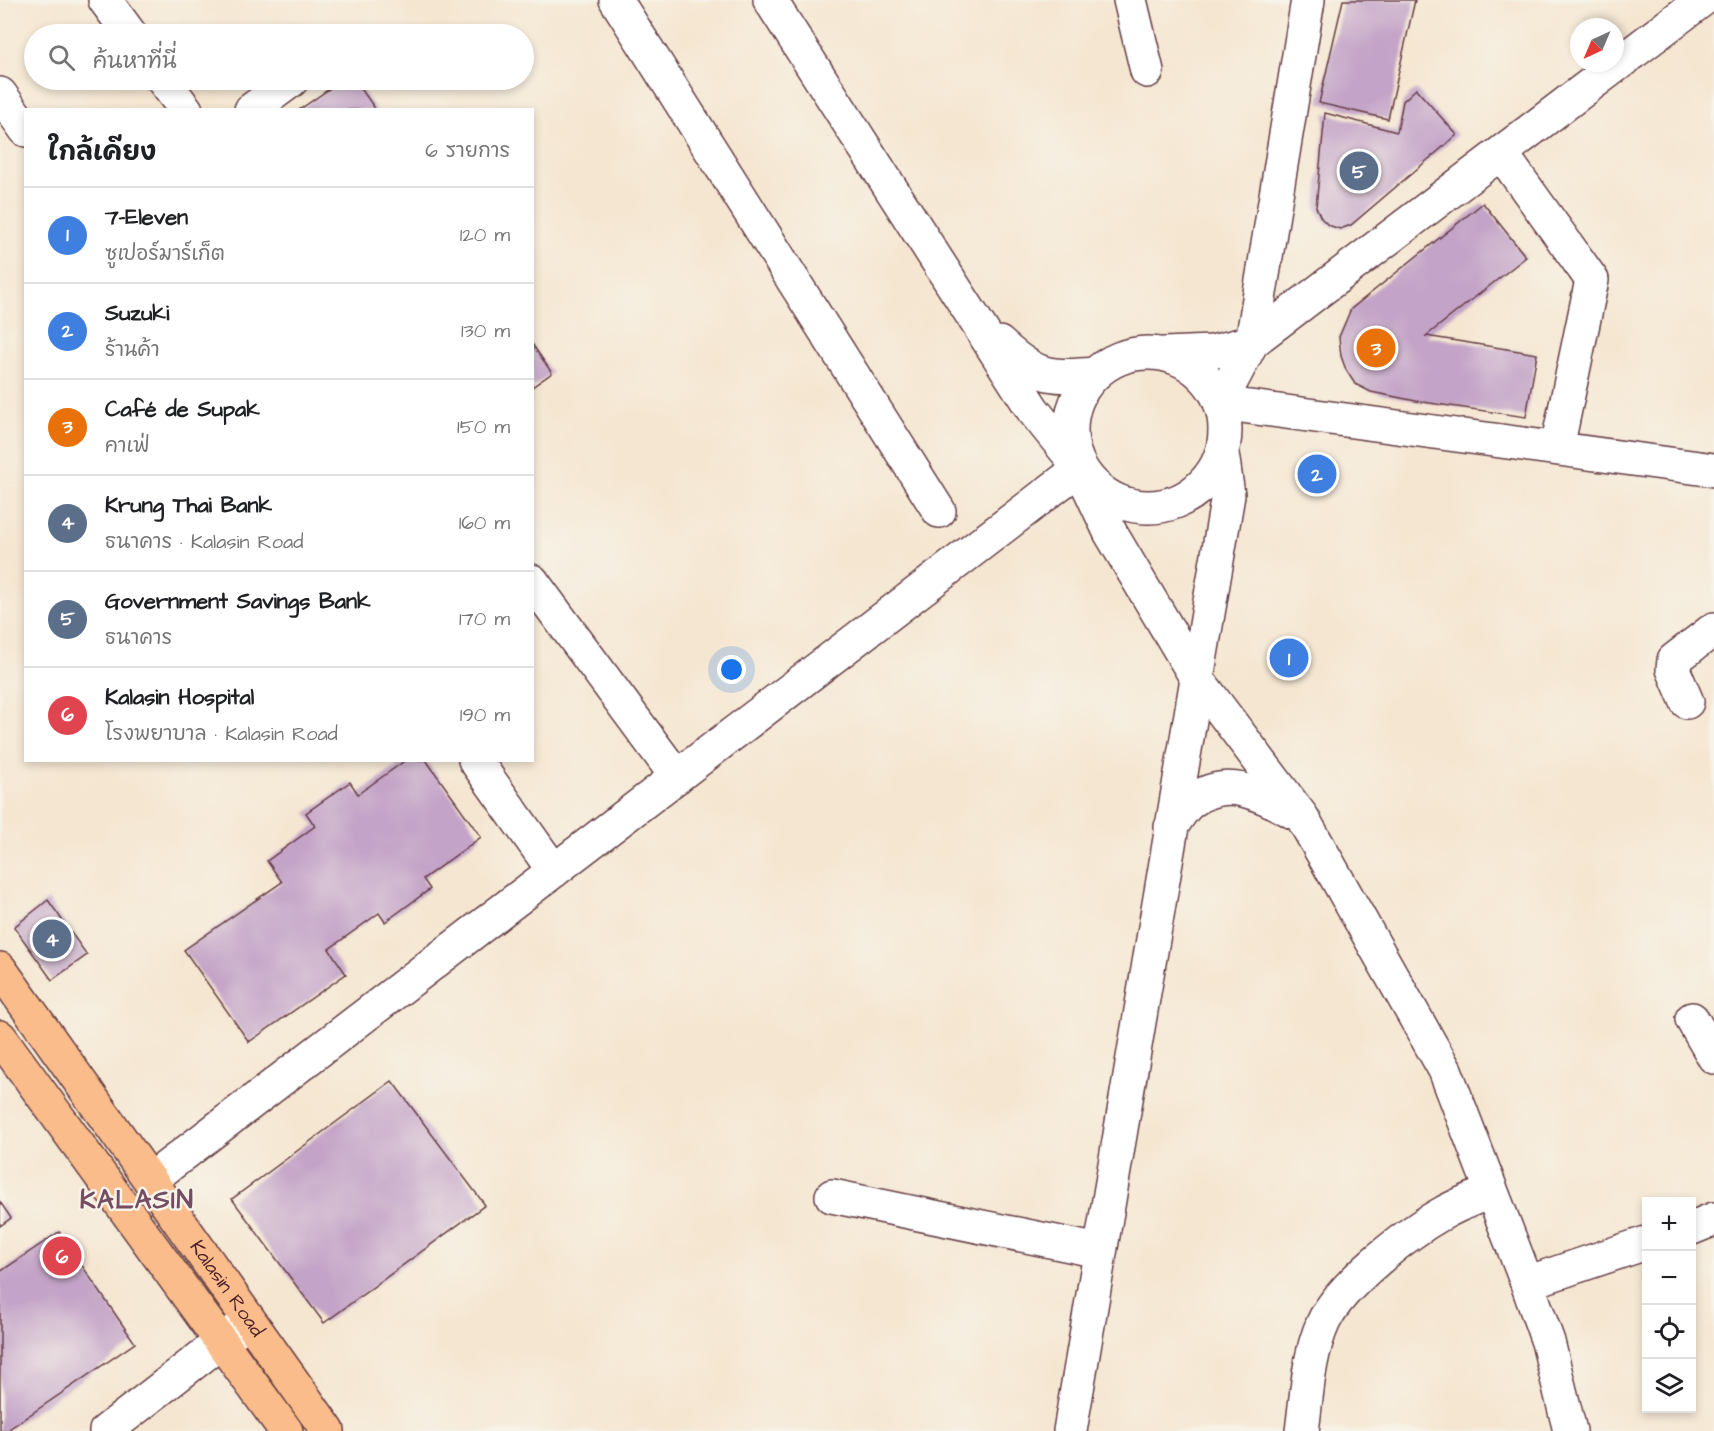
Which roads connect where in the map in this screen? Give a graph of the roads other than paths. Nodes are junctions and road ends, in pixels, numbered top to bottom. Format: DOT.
graph roads {
  1 [pos="105,0"];
  2 [pos="616,0"];
  3 [pos="1130,0"];
  4 [pos="1308,0"];
  5 [pos="1702,0"];
  6 [pos="781,3"];
  7 [pos="123,24"];
  8 [pos="1147,71"];
  9 [pos="171,90"];
  10 [pos="278,90"];
  11 [pos="0,94"];
  12 [pos="185,108"];
  13 [pos="254,108"];
  14 [pos="24,127"];
  15 [pos="1502,153"];
  16 [pos="981,326"];
  17 [pos="1252,342"];
  18 [pos="1164,354"];
  19 [pos="1094,374"];
  20 [pos="1221,403"];
  21 [pos="1557,448"];
  22 [pos="1222,453"];
  23 [pos="1080,468"];
  24 [pos="1714,470"];
  25 [pos="939,511"];
  26 [pos="534,584"];
  27 [pos="1714,628"];
  28 [pos="1196,677"];
  29 [pos="1687,702"];
  30 [pos="476,762"];
  31 [pos="677,777"];
  32 [pos="1302,817"];
  33 [pos="1171,827"];
  34 [pos="554,871"];
  35 [pos="0,969"];
  36 [pos="1692,1019"];
  37 [pos="0,1038"];
  38 [pos="1714,1057"];
  39 [pos="150,1180"];
  40 [pos="1491,1191"];
  41 [pos="832,1196"];
  42 [pos="1714,1219"];
  43 [pos="1696,1226"];
  44 [pos="1642,1245"];
  45 [pos="1099,1251"];
  46 [pos="1527,1283"];
  47 [pos="249,1320"];
  48 [pos="222,1341"];
  49 [pos="106,1431"];
  50 [pos="286,1431"];
  51 [pos="328,1431"];
  52 [pos="1070,1431"];
  53 [pos="1302,1431"];
  54 [pos="1570,1431"];
  1 -- 7 [label="street"];
  2 -- 25 [label="street"];
  3 -- 8 [label="street"];
  4 -- 17 [label="street"];
  5 -- 15 [label="street"];
  6 -- 16 [label="street"];
  9 -- 12 [label="street"];
  10 -- 13 [label="street"];
  11 -- 14 [label="street"];
  15 -- 17 [label="street"];
  15 -- 21 [label="street"];
  16 -- 19 [label="street"];
  16 -- 23 [label="street"];
  17 -- 18 [label="street"];
  17 -- 20 [label="street"];
  18 -- 19 [label="street"];
  18 -- 20 [label="street"];
  19 -- 23 [label="street"];
  20 -- 21 [label="street"];
  20 -- 22 [label="street"];
  21 -- 24 [label="street"];
  22 -- 23 [label="street"];
  22 -- 28 [label="street"];
  23 -- 28 [label="street"];
  23 -- 31 [label="street"];
  26 -- 31 [label="street"];
  27 -- 29 [label="street"];
  28 -- 32 [label="street"];
  28 -- 33 [label="street"];
  30 -- 34 [label="street"];
  31 -- 34 [label="street"];
  32 -- 33 [label="street"];
  32 -- 40 [label="street"];
  33 -- 45 [label="street"];
  34 -- 39 [label="street"];
  35 -- 39 [label="main road, Kalasin Road"];
  36 -- 38 [label="street"];
  37 -- 48 [label="main road, Kalasin Road"];
  39 -- 47 [label="main road, Kalasin Road"];
  40 -- 46 [label="street"];
  40 -- 53 [label="street"];
  41 -- 45 [label="street"];
  42 -- 43 [label="street"];
  44 -- 46 [label="street"];
  45 -- 52 [label="street"];
  46 -- 54 [label="street"];
  47 -- 48 [label="street"];
  47 -- 51 [label="main road, Kalasin Road"];
  48 -- 49 [label="street"];
  48 -- 50 [label="main road, Kalasin Road"];
}
